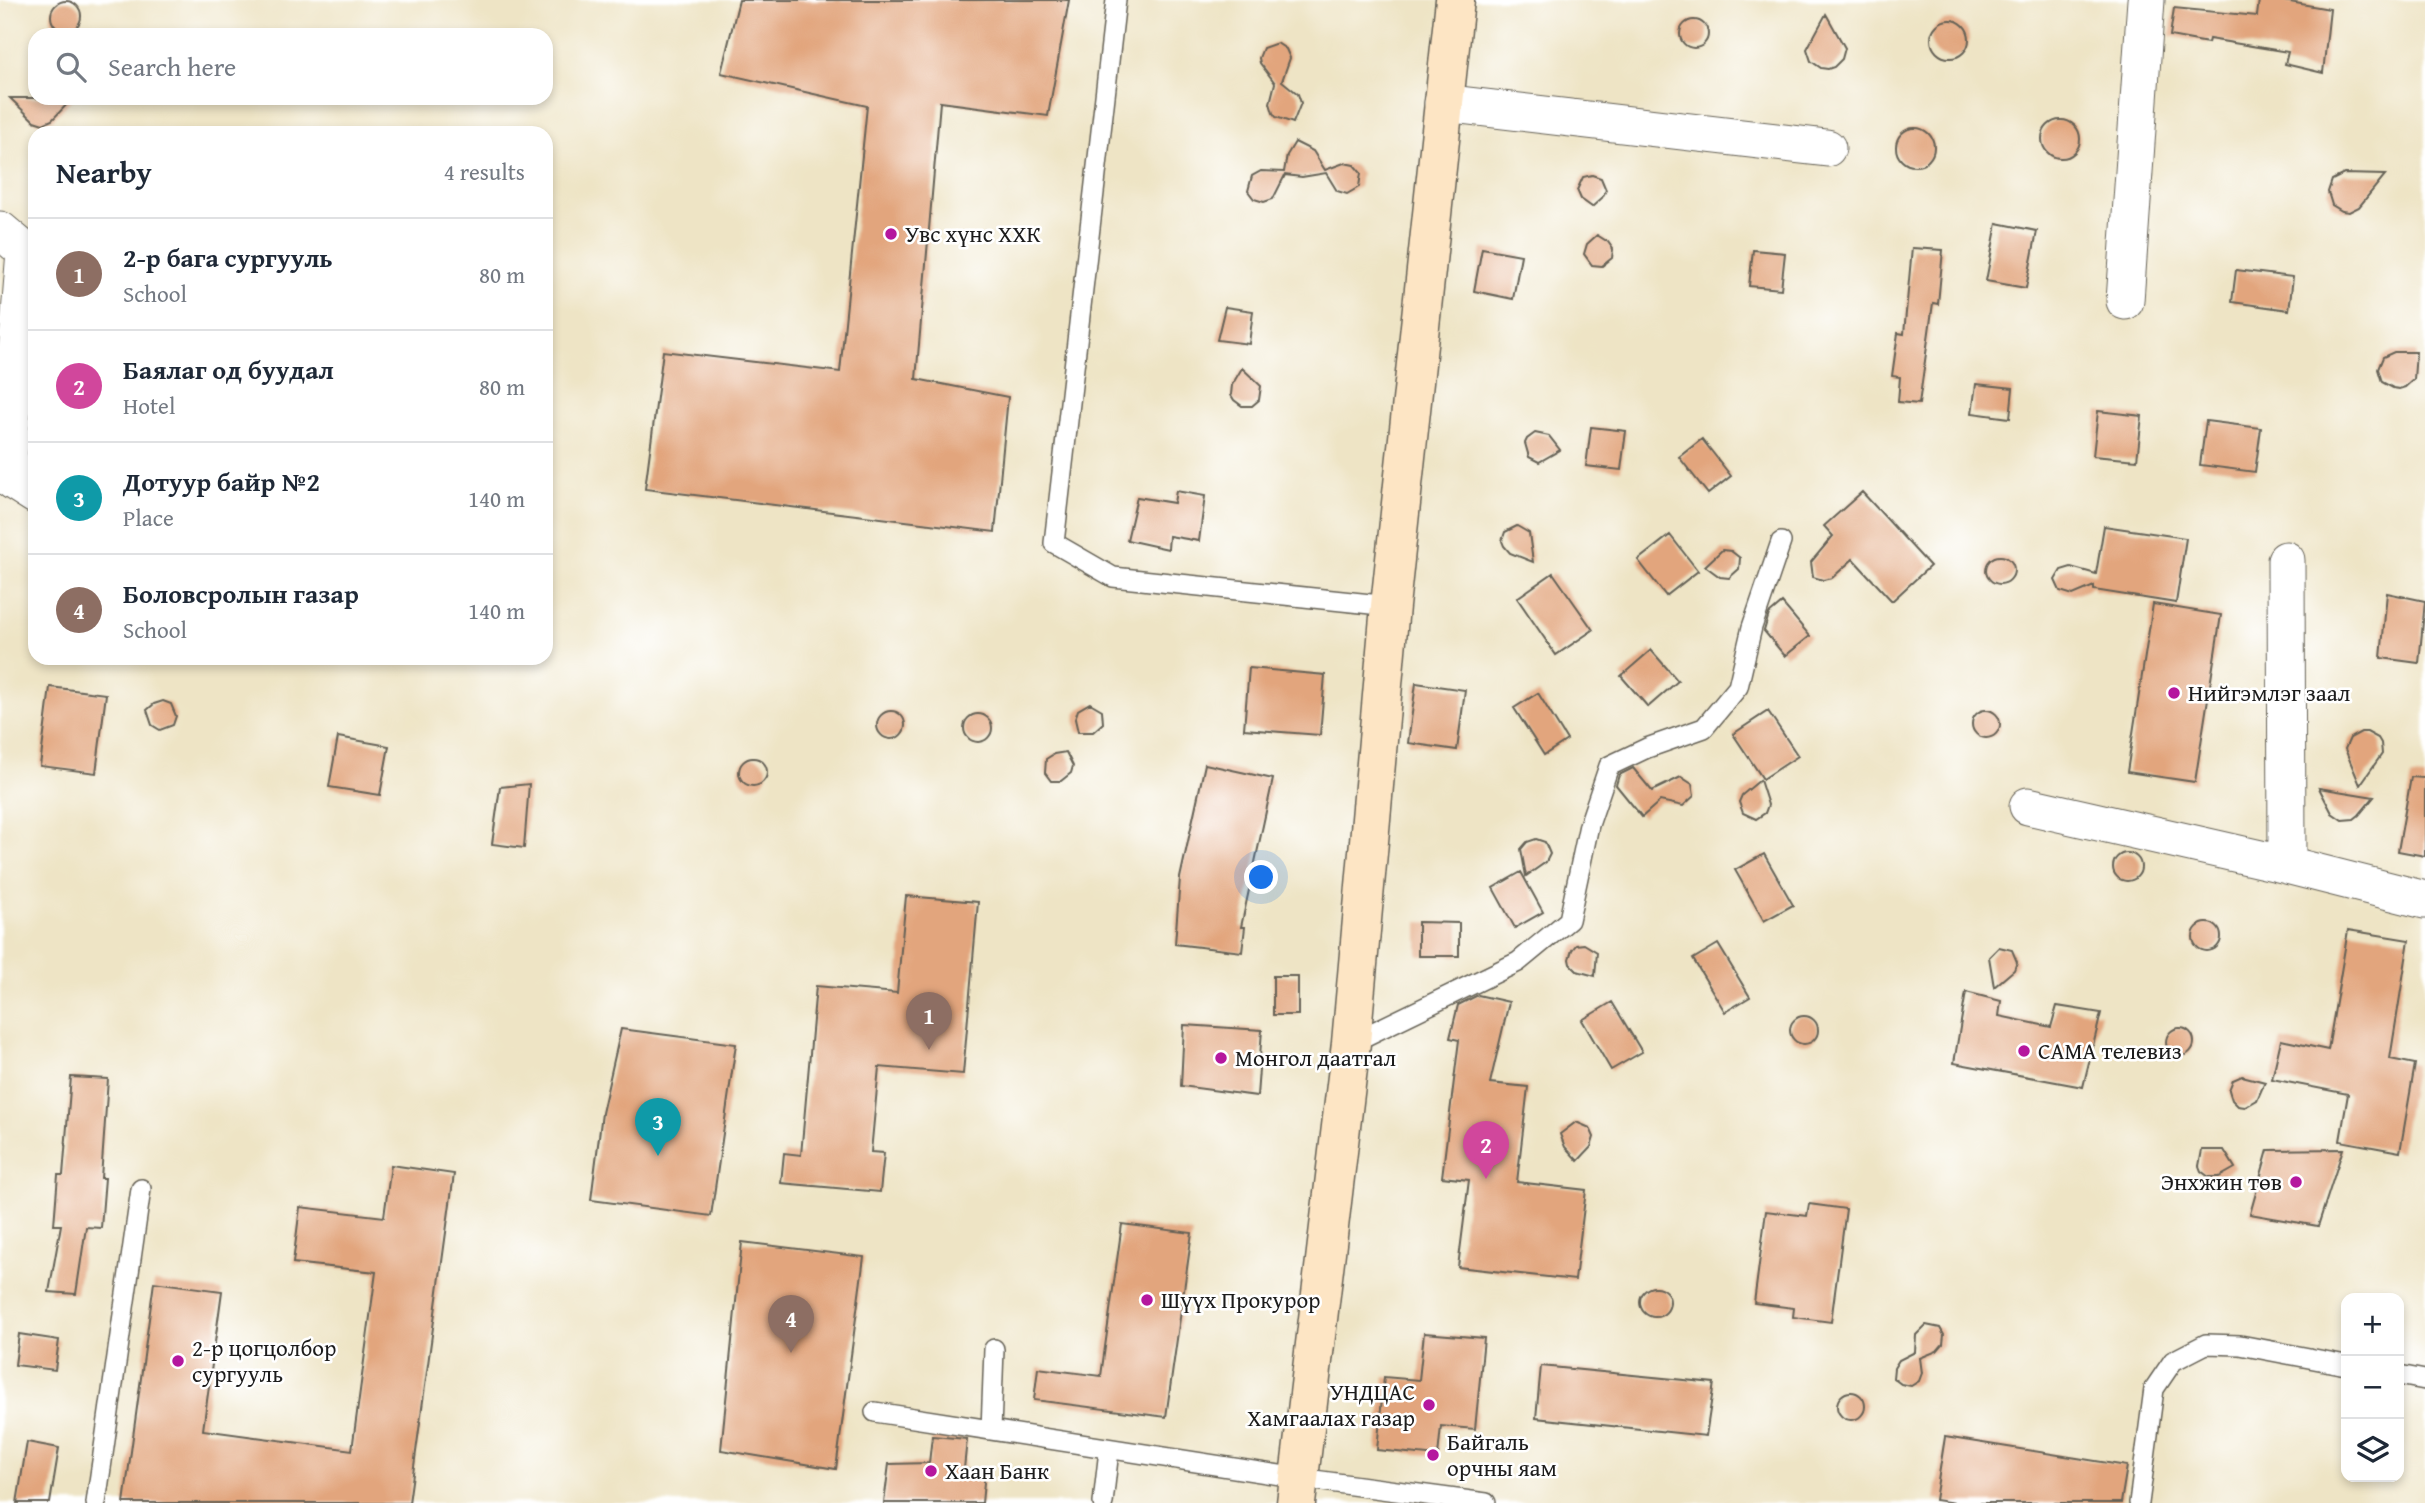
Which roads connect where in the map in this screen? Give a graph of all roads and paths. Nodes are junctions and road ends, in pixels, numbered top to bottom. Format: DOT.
graph roads {
  1 [pos="1116,0"];
  2 [pos="1455,0"];
  3 [pos="2146,0"];
  4 [pos="1443,103"];
  5 [pos="1827,148"];
  6 [pos="0,230"];
  7 [pos="2125,301"];
  8 [pos="4,456"];
  9 [pos="28,491"];
  10 [pos="1781,542"];
  11 [pos="2286,560"];
  12 [pos="1390,606"];
  13 [pos="2028,806"];
  14 [pos="2287,865"];
  15 [pos="2425,900"];
  16 [pos="1350,1042"];
  17 [pos="141,1189"];
  18 [pos="994,1349"];
  19 [pos="2341,1365"];
  20 [pos="2404,1376"];
  21 [pos="2425,1380"];
  22 [pos="875,1412"];
  23 [pos="991,1430"];
  24 [pos="1109,1450"];
  25 [pos="1297,1490"];
  26 [pos="96,1503"];
  27 [pos="1103,1503"];
  28 [pos="1486,1503"];
  29 [pos="2139,1503"];
  1 -- 12 [label="lane"];
  2 -- 4 [label="street"];
  3 -- 7 [label="street"];
  4 -- 5 [label="street"];
  4 -- 12 [label="street"];
  6 -- 8 [label="street"];
  8 -- 9 [label="street"];
  10 -- 16 [label="lane"];
  11 -- 14 [label="street"];
  12 -- 16 [label="street"];
  13 -- 14 [label="street"];
  14 -- 15 [label="street"];
  16 -- 25 [label="street"];
  17 -- 26 [label="lane"];
  18 -- 23 [label="lane"];
  19 -- 29 [label="lane"];
  20 -- 21 [label="lane"];
  22 -- 23 [label="lane"];
  23 -- 24 [label="lane"];
  24 -- 25 [label="lane"];
  24 -- 27 [label="lane"];
  25 -- 28 [label="lane"];
}
